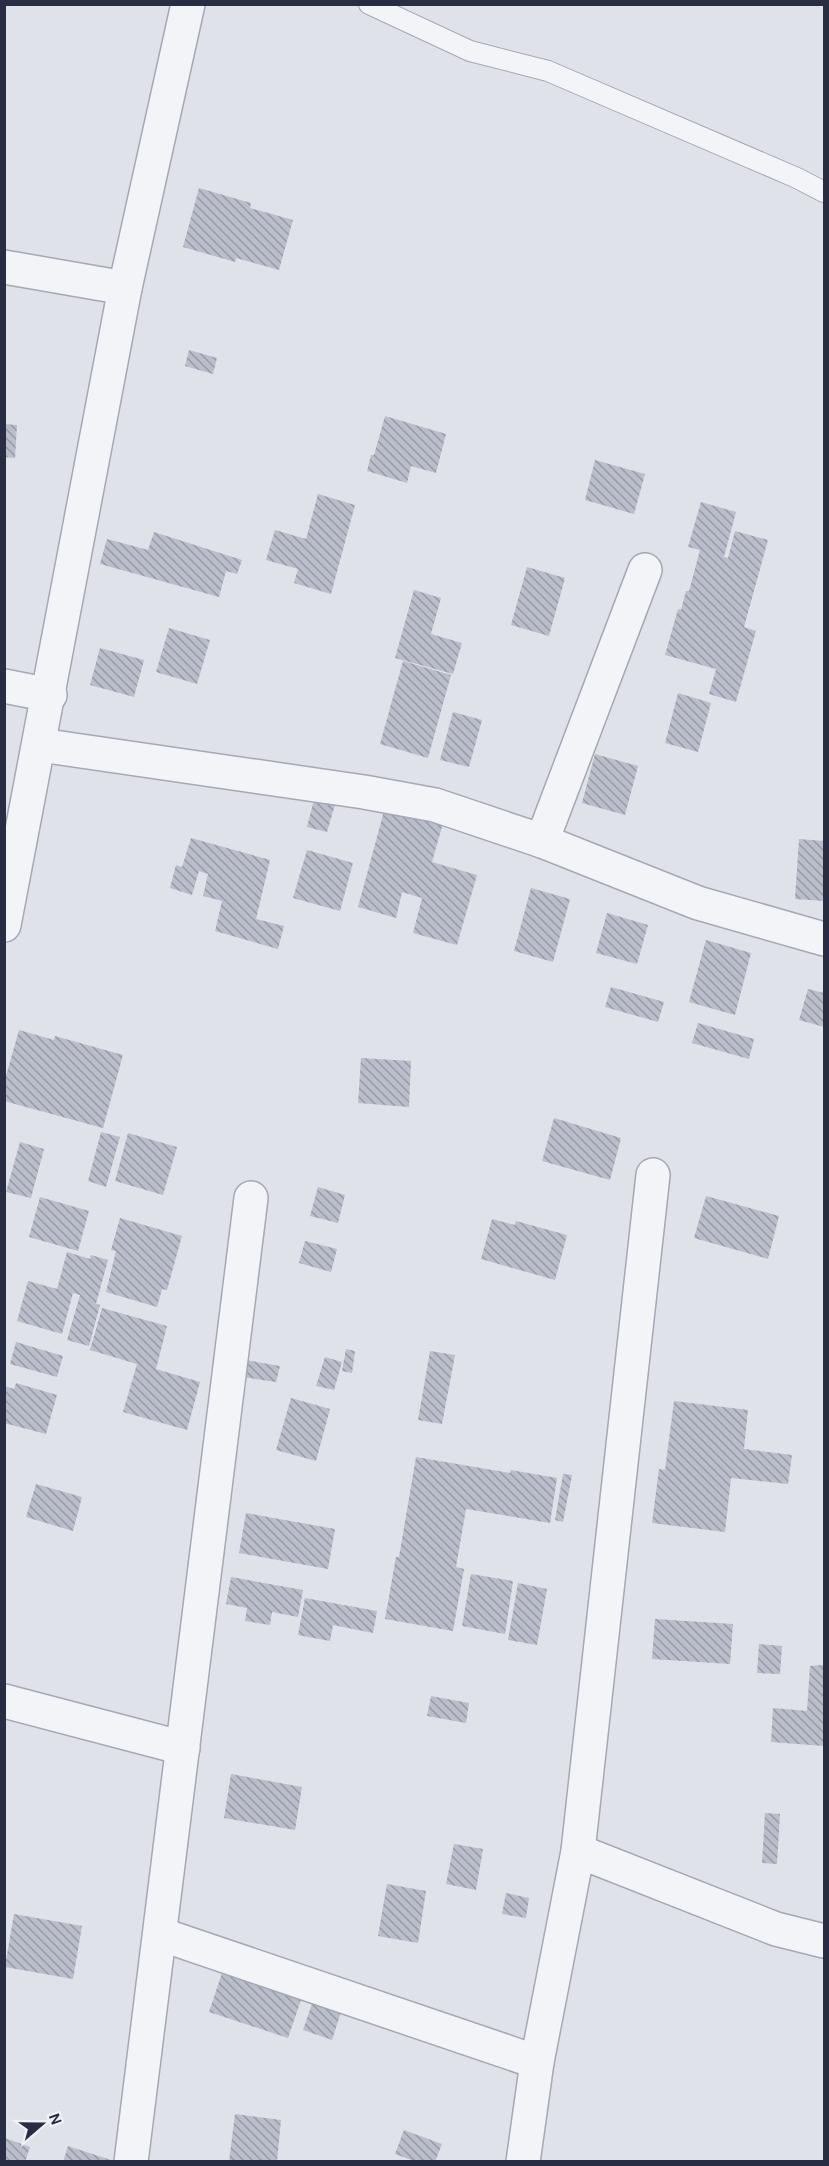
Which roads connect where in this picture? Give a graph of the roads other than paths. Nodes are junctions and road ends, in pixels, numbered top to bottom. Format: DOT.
graph roads {
  1 [pos="188,4"];
  2 [pos="369,4"];
  3 [pos="825,192"];
  4 [pos="4,267"];
  5 [pos="125,288"];
  6 [pos="645,570"];
  7 [pos="4,686"];
  8 [pos="50,695"];
  9 [pos="40,745"];
  10 [pos="542,841"];
  11 [pos="4,925"];
  12 [pos="825,939"];
  13 [pos="653,1175"];
  14 [pos="251,1198"];
  15 [pos="4,1701"];
  16 [pos="183,1749"];
  17 [pos="578,1851"];
  18 [pos="160,1934"];
  19 [pos="825,1941"];
  20 [pos="537,2062"];
  21 [pos="131,2162"];
  22 [pos="523,2162"];
  1 -- 5 [label="street"];
  2 -- 3 [label="lane"];
  4 -- 5 [label="street"];
  5 -- 8 [label="street"];
  6 -- 10 [label="street"];
  7 -- 8 [label="street"];
  8 -- 9 [label="street"];
  9 -- 10 [label="street"];
  9 -- 11 [label="street"];
  10 -- 12 [label="street"];
  13 -- 17 [label="street"];
  14 -- 16 [label="street"];
  15 -- 16 [label="street"];
  16 -- 18 [label="street"];
  17 -- 19 [label="street"];
  17 -- 20 [label="street"];
  18 -- 20 [label="street"];
  18 -- 21 [label="street"];
  20 -- 22 [label="street"];
}
